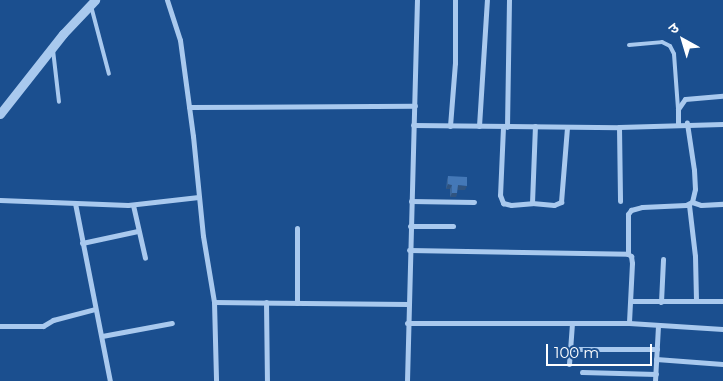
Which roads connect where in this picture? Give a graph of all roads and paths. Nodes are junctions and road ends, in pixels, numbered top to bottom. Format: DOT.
graph roads {
  1 [pos="166,0"];
  2 [pos="417,0"];
  3 [pos="456,0"];
  4 [pos="487,0"];
  5 [pos="509,0"];
  6 [pos="93,2"];
  7 [pos="629,44"];
  8 [pos="52,48"];
  9 [pos="109,74"];
  10 [pos="723,96"];
  11 [pos="59,102"];
  12 [pos="414,106"];
  13 [pos="189,107"];
  14 [pos="678,108"];
  15 [pos="0,114"];
  16 [pos="678,123"];
  17 [pos="687,123"];
  18 [pos="723,124"];
  19 [pos="413,125"];
  20 [pos="450,126"];
  21 [pos="479,126"];
  22 [pos="535,126"];
  23 [pos="505,127"];
  24 [pos="567,127"];
  25 [pos="619,127"];
  26 [pos="198,197"];
  27 [pos="0,200"];
  28 [pos="411,201"];
  29 [pos="620,201"];
  30 [pos="474,202"];
  31 [pos="75,203"];
  32 [pos="532,203"];
  33 [pos="690,203"];
  34 [pos="723,204"];
  35 [pos="133,205"];
  36 [pos="410,226"];
  37 [pos="453,226"];
  38 [pos="297,228"];
  39 [pos="138,231"];
  40 [pos="82,243"];
  41 [pos="409,250"];
  42 [pos="628,254"];
  43 [pos="145,258"];
  44 [pos="663,259"];
  45 [pos="631,301"];
  46 [pos="696,301"];
  47 [pos="214,302"];
  48 [pos="266,302"];
  49 [pos="662,302"];
  50 [pos="723,302"];
  51 [pos="297,303"];
  52 [pos="408,304"];
  53 [pos="95,309"];
  54 [pos="172,323"];
  55 [pos="407,323"];
  56 [pos="572,323"];
  57 [pos="629,323"];
  58 [pos="658,325"];
  59 [pos="0,326"];
  60 [pos="723,329"];
  61 [pos="102,336"];
  62 [pos="570,349"];
  63 [pos="657,349"];
  64 [pos="656,359"];
  65 [pos="569,364"];
  66 [pos="723,364"];
  67 [pos="582,372"];
  68 [pos="656,374"];
  69 [pos="110,381"];
  70 [pos="216,381"];
  71 [pos="267,381"];
  72 [pos="407,381"];
  73 [pos="655,381"];
  1 -- 13 [label="street"];
  2 -- 12 [label="street"];
  3 -- 20 [label="street"];
  4 -- 21 [label="street"];
  5 -- 23 [label="street"];
  6 -- 8 [label="street"];
  6 -- 9 [label="lane"];
  7 -- 14 [label="lane"];
  8 -- 11 [label="lane"];
  8 -- 15 [label="street"];
  10 -- 14 [label="street"];
  12 -- 13 [label="street"];
  12 -- 19 [label="street"];
  13 -- 26 [label="street"];
  14 -- 16 [label="street"];
  16 -- 17 [label="street"];
  16 -- 25 [label="street"];
  17 -- 18 [label="street"];
  17 -- 33 [label="street"];
  19 -- 20 [label="street"];
  19 -- 28 [label="street"];
  20 -- 21 [label="street"];
  21 -- 23 [label="street"];
  22 -- 23 [label="street"];
  22 -- 24 [label="street"];
  22 -- 32 [label="street"];
  23 -- 32 [label="street"];
  24 -- 25 [label="street"];
  24 -- 32 [label="street"];
  25 -- 29 [label="street"];
  26 -- 35 [label="street"];
  26 -- 47 [label="street"];
  27 -- 31 [label="street"];
  28 -- 30 [label="street"];
  28 -- 36 [label="street"];
  31 -- 35 [label="street"];
  31 -- 40 [label="street"];
  33 -- 34 [label="street"];
  33 -- 42 [label="street"];
  33 -- 46 [label="street"];
  35 -- 39 [label="street"];
  36 -- 37 [label="street"];
  36 -- 41 [label="street"];
  38 -- 51 [label="street"];
  39 -- 40 [label="street"];
  39 -- 43 [label="street"];
  40 -- 53 [label="street"];
  41 -- 42 [label="street"];
  41 -- 52 [label="street"];
  42 -- 45 [label="street"];
  44 -- 49 [label="street"];
  45 -- 49 [label="street"];
  45 -- 57 [label="street"];
  46 -- 49 [label="street"];
  46 -- 50 [label="street"];
  47 -- 48 [label="street"];
  47 -- 70 [label="street"];
  48 -- 51 [label="street"];
  48 -- 71 [label="street"];
  51 -- 52 [label="street"];
  52 -- 55 [label="street"];
  53 -- 59 [label="street"];
  53 -- 61 [label="street"];
  54 -- 61 [label="street"];
  55 -- 56 [label="street"];
  55 -- 72 [label="street"];
  56 -- 57 [label="street"];
  56 -- 62 [label="street"];
  57 -- 58 [label="street"];
  58 -- 60 [label="street"];
  58 -- 63 [label="street"];
  61 -- 69 [label="street"];
  62 -- 63 [label="street"];
  62 -- 65 [label="street"];
  63 -- 64 [label="street"];
  64 -- 66 [label="street"];
  64 -- 68 [label="street"];
  67 -- 68 [label="street"];
  68 -- 73 [label="street"];
}
